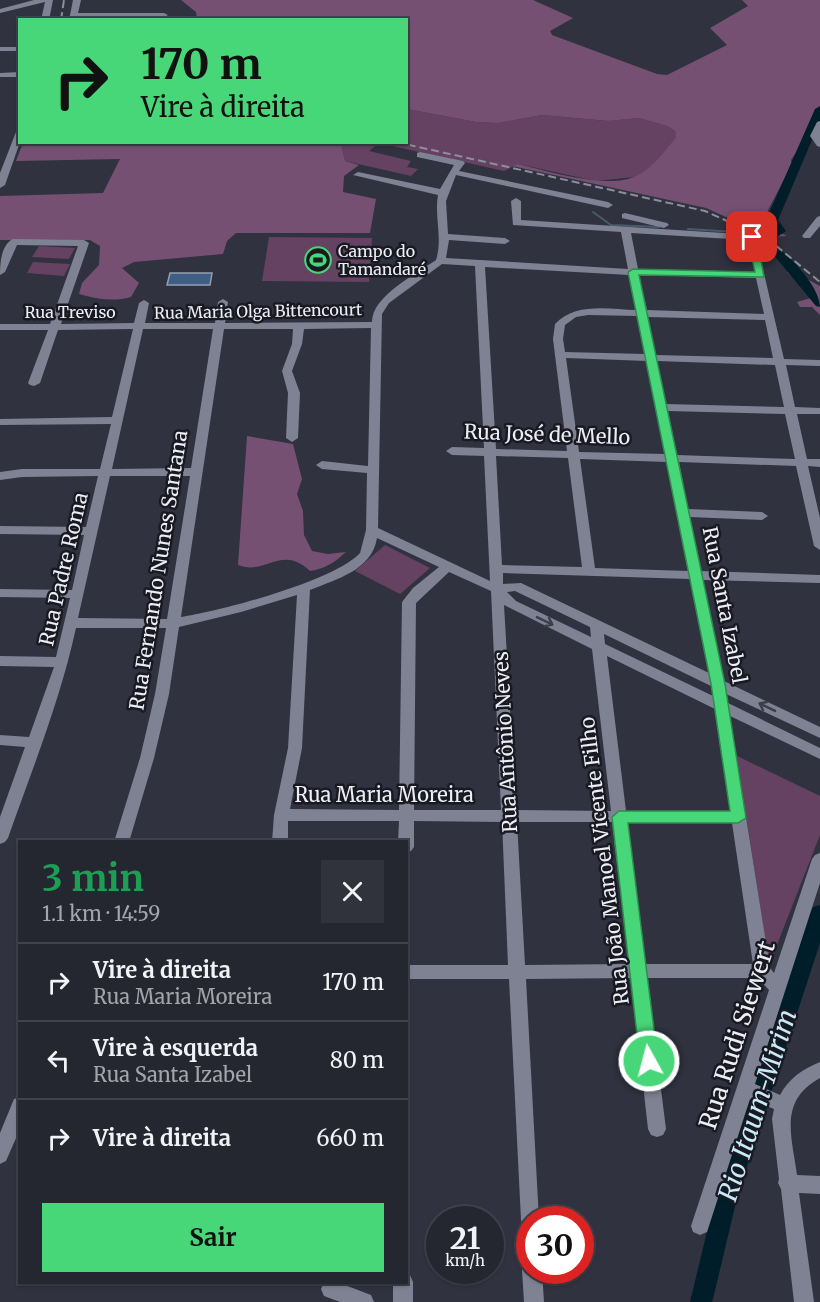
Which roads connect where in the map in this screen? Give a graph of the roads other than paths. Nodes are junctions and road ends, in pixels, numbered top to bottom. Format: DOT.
graph roads {
  1 [pos="43,0"];
  2 [pos="49,0"];
  3 [pos="77,0"];
  4 [pos="0,11"];
  5 [pos="135,14"];
  6 [pos="164,15"];
  7 [pos="73,17"];
  8 [pos="45,18"];
  9 [pos="0,49"];
  10 [pos="18,49"];
  11 [pos="18,74"];
  12 [pos="0,75"];
  13 [pos="819,128"];
  14 [pos="18,137"];
  15 [pos="820,144"];
  16 [pos="420,155"];
  17 [pos="453,172"];
  18 [pos="358,175"];
  19 [pos="0,185"];
  20 [pos="443,193"];
  21 [pos="516,201"];
  22 [pos="608,205"];
  23 [pos="625,216"];
  24 [pos="820,219"];
  25 [pos="625,229"];
  26 [pos="667,232"];
  27 [pos="807,236"];
  28 [pos="444,237"];
  29 [pos="505,241"];
  30 [pos="440,261"];
  31 [pos="480,264"];
  32 [pos="0,272"];
  33 [pos="633,272"];
  34 [pos="761,275"];
  35 [pos="223,302"];
  36 [pos="144,303"];
  37 [pos="642,313"];
  38 [pos="770,317"];
  39 [pos="376,325"];
  40 [pos="299,326"];
  41 [pos="0,327"];
  42 [pos="54,327"];
  43 [pos="139,327"];
  44 [pos="219,327"];
  45 [pos="561,355"];
  46 [pos="651,358"];
  47 [pos="780,362"];
  48 [pos="820,363"];
  49 [pos="34,383"];
  50 [pos="662,407"];
  51 [pos="790,410"];
  52 [pos="820,411"];
  53 [pos="118,420"];
  54 [pos="0,422"];
  55 [pos="292,438"];
  56 [pos="452,451"];
  57 [pos="490,452"];
  58 [pos="575,455"];
  59 [pos="672,458"];
  60 [pos="802,462"];
  61 [pos="820,463"];
  62 [pos="322,465"];
  63 [pos="374,470"];
  64 [pos="106,472"];
  65 [pos="196,472"];
  66 [pos="0,476"];
  67 [pos="684,513"];
  68 [pos="762,516"];
  69 [pos="817,518"];
  70 [pos="0,530"];
  71 [pos="372,530"];
  72 [pos="92,531"];
  73 [pos="820,546"];
  74 [pos="448,566"];
  75 [pos="496,569"];
  76 [pos="589,572"];
  77 [pos="696,575"];
  78 [pos="820,579"];
  79 [pos="303,587"];
  80 [pos="497,589"];
  81 [pos="0,593"];
  82 [pos="78,594"];
  83 [pos="72,622"];
  84 [pos="173,623"];
  85 [pos="596,625"];
  86 [pos="599,647"];
  87 [pos="0,661"];
  88 [pos="62,662"];
  89 [pos="718,684"];
  90 [pos="722,707"];
  91 [pos="790,718"];
  92 [pos="820,733"];
  93 [pos="778,734"];
  94 [pos="0,740"];
  95 [pos="36,743"];
  96 [pos="820,754"];
  97 [pos="282,815"];
  98 [pos="407,815"];
  99 [pos="509,816"];
  100 [pos="619,817"];
  101 [pos="738,818"];
  102 [pos="0,838"];
  103 [pos="122,840"];
  104 [pos="280,840"];
  105 [pos="406,840"];
  106 [pos="820,859"];
  107 [pos="517,971"];
  108 [pos="638,971"];
  109 [pos="762,971"];
  110 [pos="408,972"];
  111 [pos="777,988"];
  112 [pos="820,1070"];
  113 [pos="745,1088"];
  114 [pos="783,1104"];
  115 [pos="18,1110"];
  116 [pos="657,1128"];
  117 [pos="0,1155"];
  118 [pos="788,1183"];
  119 [pos="820,1185"];
  120 [pos="529,1206"];
  121 [pos="700,1226"];
  122 [pos="403,1284"];
  123 [pos="533,1284"];
  124 [pos="331,1289"];
  125 [pos="364,1302"];
  126 [pos="403,1302"];
  127 [pos="534,1302"];
  128 [pos="804,1302"];
  1 -- 4 [label="street"];
  2 -- 8 [label="street"];
  3 -- 7 [label="street"];
  5 -- 6 [label="street"];
  5 -- 7 [label="street"];
  9 -- 10 [label="street"];
  11 -- 12 [label="street"];
  13 -- 15 [label="street"];
  14 -- 19 [label="street"];
  16 -- 17 [label="street"];
  17 -- 20 [label="street"];
  17 -- 22 [label="street"];
  18 -- 20 [label="street"];
  20 -- 28 [label="street"];
  21 -- 25 [label="street"];
  23 -- 26 [label="street"];
  24 -- 27 [label="street"];
  25 -- 26 [label="street"];
  25 -- 33 [label="street, Rua Santa Izabel"];
  26 -- 34 [label="street"];
  28 -- 29 [label="street"];
  28 -- 30 [label="street"];
  30 -- 31 [label="street"];
  30 -- 39 [label="street"];
  31 -- 33 [label="street"];
  31 -- 57 [label="street, Rua Antônio Neves"];
  32 -- 42 [label="street"];
  33 -- 34 [label="street"];
  33 -- 37 [label="street, Rua Santa Izabel"];
  34 -- 38 [label="street"];
  35 -- 44 [label="street, Rua Fernando Nunes Santana"];
  36 -- 43 [label="street, Rua Padre Roma"];
  37 -- 38 [label="street"];
  37 -- 45 [label="street"];
  37 -- 46 [label="street, Rua Santa Izabel"];
  38 -- 47 [label="street"];
  39 -- 40 [label="street, Rua Maria Olga Bittencourt"];
  39 -- 63 [label="street"];
  40 -- 44 [label="street, Rua Maria Olga Bittencourt"];
  40 -- 55 [label="street"];
  41 -- 42 [label="street, Rua Treviso"];
  42 -- 43 [label="street, Rua Treviso"];
  42 -- 49 [label="street"];
  43 -- 44 [label="street, Rua Maria Olga Bittencourt"];
  43 -- 53 [label="street, Rua Padre Roma"];
  44 -- 65 [label="street, Rua Fernando Nunes Santana"];
  45 -- 46 [label="street"];
  45 -- 58 [label="street"];
  46 -- 47 [label="street"];
  46 -- 50 [label="street, Rua Santa Izabel"];
  47 -- 48 [label="street"];
  47 -- 51 [label="street"];
  50 -- 51 [label="street"];
  50 -- 59 [label="street, Rua Santa Izabel"];
  51 -- 52 [label="street"];
  51 -- 60 [label="street"];
  53 -- 54 [label="street"];
  53 -- 64 [label="street, Rua Padre Roma"];
  56 -- 57 [label="street, Rua José de Mello"];
  57 -- 58 [label="street, Rua José de Mello"];
  57 -- 75 [label="street, Rua Antônio Neves"];
  58 -- 59 [label="street, Rua José de Mello"];
  58 -- 76 [label="street"];
  59 -- 60 [label="street, Rua José de Mello"];
  59 -- 67 [label="street, Rua Santa Izabel"];
  60 -- 61 [label="street, Rua José de Mello"];
  60 -- 69 [label="street"];
  62 -- 63 [label="street"];
  63 -- 71 [label="street"];
  64 -- 65 [label="street"];
  64 -- 66 [label="street"];
  64 -- 72 [label="street, Rua Padre Roma"];
  65 -- 84 [label="street, Rua Fernando Nunes Santana"];
  67 -- 68 [label="street"];
  67 -- 77 [label="street, Rua Santa Izabel"];
  69 -- 73 [label="street"];
  70 -- 72 [label="street"];
  71 -- 74 [label="street"];
  71 -- 79 [label="street"];
  72 -- 82 [label="street, Rua Padre Roma"];
  74 -- 80 [label="street"];
  74 -- 98 [label="street"];
  75 -- 76 [label="street"];
  75 -- 80 [label="street, Rua Antônio Neves"];
  76 -- 77 [label="street"];
  77 -- 78 [label="street"];
  77 -- 89 [label="street, Rua Santa Izabel"];
  79 -- 84 [label="street"];
  79 -- 97 [label="street"];
  80 -- 85 [label="street"];
  80 -- 86 [label="street, one-way"];
  80 -- 99 [label="street, Rua Antônio Neves"];
  81 -- 82 [label="street"];
  82 -- 83 [label="street, Rua Padre Roma"];
  83 -- 84 [label="street"];
  83 -- 88 [label="street, Rua Padre Roma"];
  84 -- 103 [label="street, Rua Fernando Nunes Santana"];
  85 -- 86 [label="street, Rua João Manoel Vicente Filho"];
  85 -- 89 [label="street"];
  86 -- 90 [label="street"];
  86 -- 100 [label="street, Rua João Manoel Vicente Filho"];
  87 -- 88 [label="street"];
  88 -- 95 [label="street, Rua Padre Roma"];
  89 -- 90 [label="street, Rua Santa Izabel"];
  91 -- 89 [label="street, one-way"];
  90 -- 93 [label="street"];
  90 -- 101 [label="street, Rua Santa Izabel"];
  91 -- 92 [label="street"];
  91 -- 93 [label="street"];
  93 -- 96 [label="street"];
  94 -- 95 [label="street"];
  95 -- 102 [label="street, Rua Padre Roma"];
  97 -- 98 [label="street, Rua Maria Moreira"];
  97 -- 104 [label="street"];
  98 -- 99 [label="street, Rua Maria Moreira"];
  98 -- 105 [label="street"];
  99 -- 100 [label="street, Rua Maria Moreira"];
  99 -- 107 [label="street, Rua Antônio Neves"];
  100 -- 101 [label="street, Rua Maria Moreira"];
  100 -- 108 [label="street, Rua João Manoel Vicente Filho"];
  101 -- 109 [label="street, Rua Santa Izabel"];
  106 -- 111 [label="street, Rua Rudi Siewert"];
  107 -- 108 [label="street"];
  107 -- 110 [label="street"];
  107 -- 120 [label="street, Rua Antônio Neves"];
  108 -- 109 [label="street"];
  108 -- 116 [label="street, Rua João Manoel Vicente Filho"];
  109 -- 111 [label="street"];
  111 -- 113 [label="street, Rua Rudi Siewert"];
  112 -- 114 [label="street"];
  113 -- 114 [label="street"];
  113 -- 121 [label="street, Rua Rudi Siewert"];
  114 -- 118 [label="street"];
  115 -- 117 [label="street"];
  118 -- 119 [label="street"];
  118 -- 128 [label="street"];
  122 -- 126 [label="street"];
  123 -- 127 [label="street"];
  124 -- 125 [label="street"];
}
